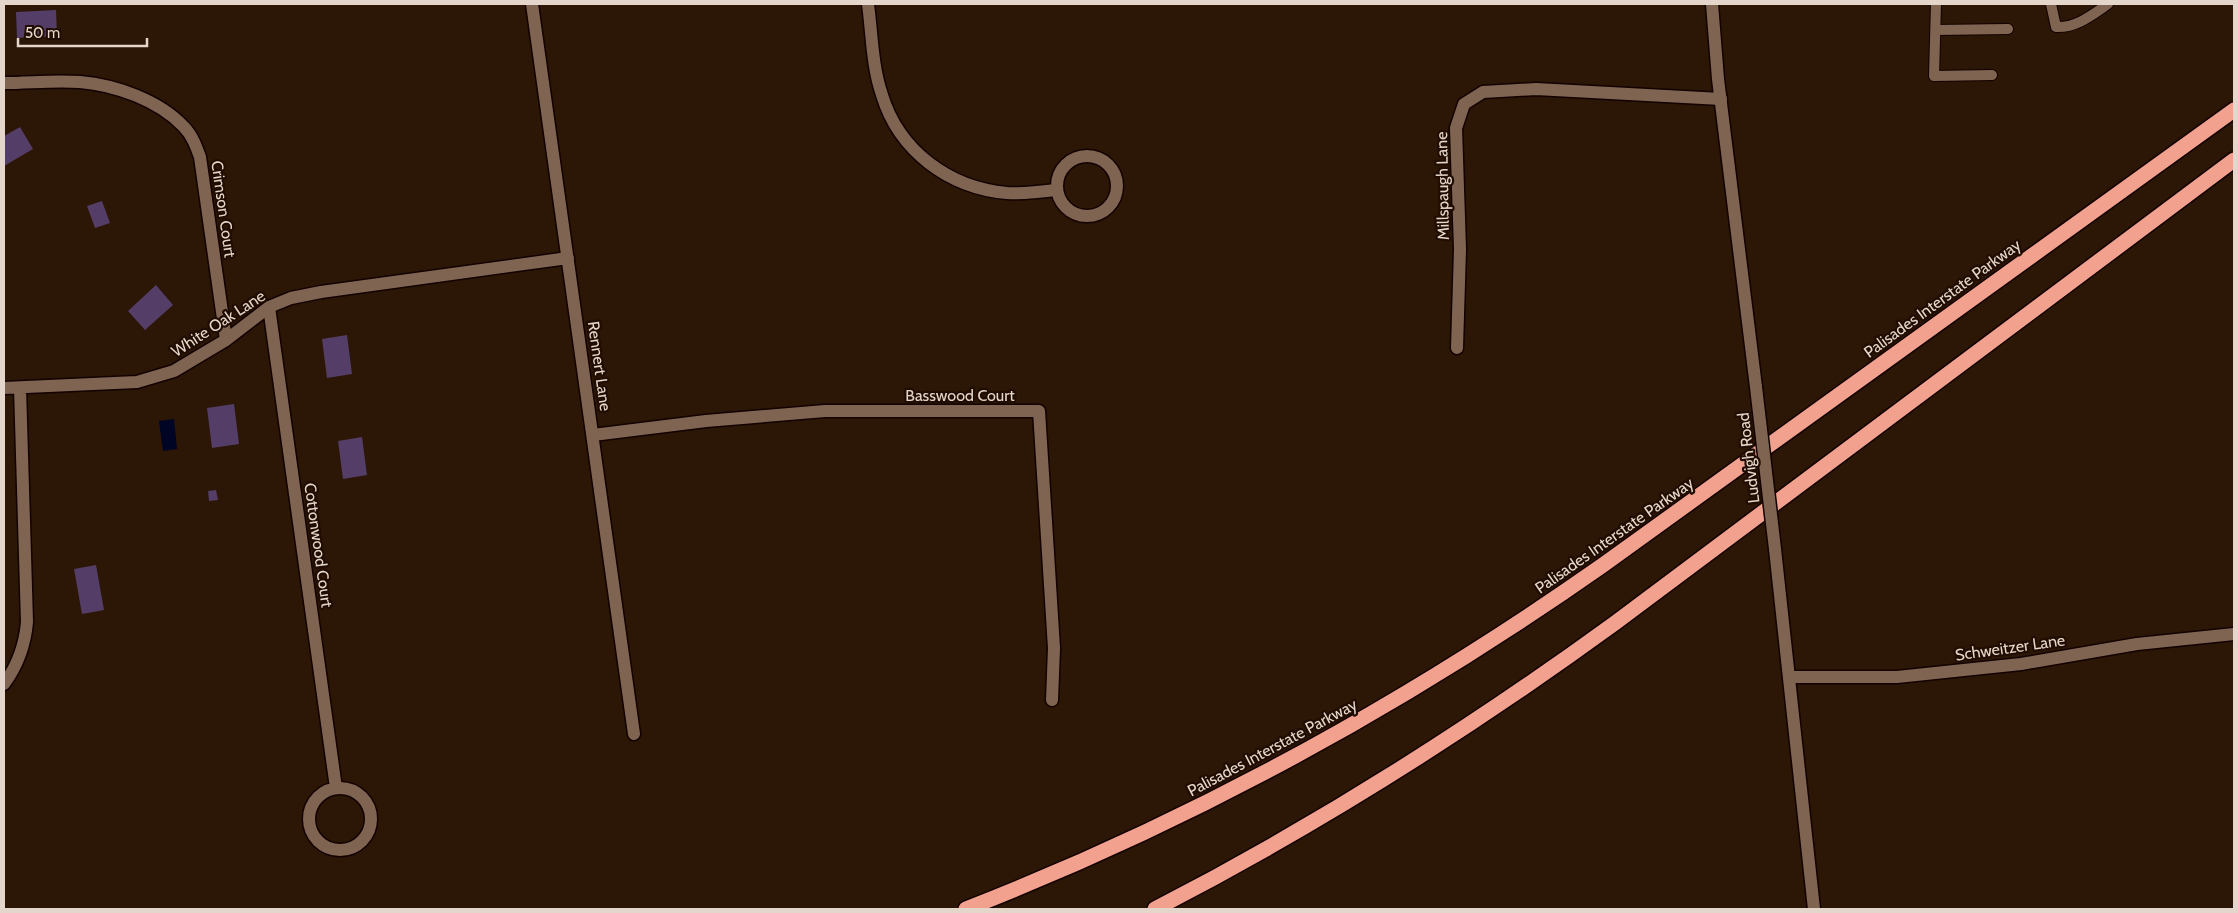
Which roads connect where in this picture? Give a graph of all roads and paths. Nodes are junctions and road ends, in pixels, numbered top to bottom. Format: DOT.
graph roads {
  1 [pos="532,4"];
  2 [pos="868,4"];
  3 [pos="1712,4"];
  4 [pos="1936,4"];
  5 [pos="2051,4"];
  6 [pos="2108,4"];
  7 [pos="2008,29"];
  8 [pos="1936,30"];
  9 [pos="1992,75"];
  10 [pos="4,84"];
  11 [pos="1721,99"];
  12 [pos="2234,110"];
  13 [pos="2234,160"];
  14 [pos="1056,190"];
  15 [pos="568,258"];
  16 [pos="269,306"];
  17 [pos="226,340"];
  18 [pos="1457,348"];
  19 [pos="4,388"];
  20 [pos="20,388"];
  21 [pos="593,435"];
  22 [pos="2234,634"];
  23 [pos="1789,677"];
  24 [pos="4,684"];
  25 [pos="1052,700"];
  26 [pos="634,734"];
  27 [pos="336,788"];
  28 [pos="966,909"];
  29 [pos="1155,909"];
  30 [pos="1814,909"];
  1 -- 15 [label="street, Rennert Lane"];
  2 -- 14 [label="street"];
  3 -- 11 [label="street, Ludvigh Road"];
  4 -- 8 [label="lane"];
  5 -- 6 [label="lane"];
  7 -- 8 [label="lane"];
  8 -- 9 [label="lane"];
  10 -- 17 [label="street, Crimson Court"];
  11 -- 18 [label="street, Millspaugh Lane"];
  11 -- 23 [label="street, Ludvigh Road, bridge"];
  12 -- 28 [label="highway, Palisades Interstate Parkway"];
  13 -- 29 [label="highway"];
  14 -- 14 [label="street"];
  15 -- 16 [label="street, White Oak Lane"];
  15 -- 21 [label="street, Rennert Lane"];
  16 -- 17 [label="street, White Oak Lane"];
  16 -- 27 [label="street, Cottonwood Court"];
  17 -- 20 [label="street, White Oak Lane"];
  19 -- 20 [label="street, White Oak Lane"];
  20 -- 24 [label="street"];
  21 -- 25 [label="street, Basswood Court"];
  21 -- 26 [label="street, Rennert Lane"];
  22 -- 23 [label="street, Schweitzer Lane"];
  23 -- 30 [label="street, Ludvigh Road"];
  27 -- 27 [label="street"];
}
